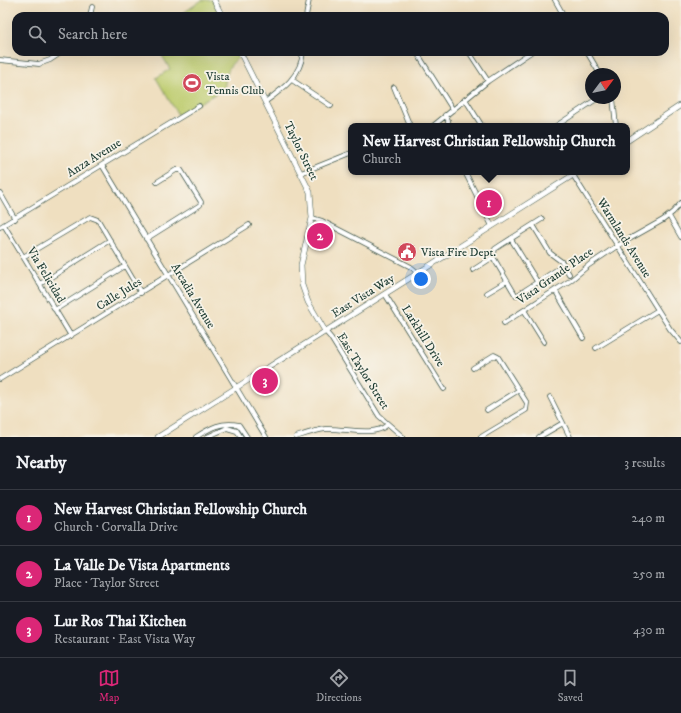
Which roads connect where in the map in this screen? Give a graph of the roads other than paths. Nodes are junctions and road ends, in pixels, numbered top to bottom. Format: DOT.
graph roads {
  1 [pos="214,0"];
  2 [pos="309,0"];
  3 [pos="555,0"];
  4 [pos="92,7"];
  5 [pos="91,12"];
  6 [pos="220,12"];
  7 [pos="307,12"];
  8 [pos="562,12"];
  9 [pos="56,56"];
  10 [pos="242,56"];
  11 [pos="302,56"];
  12 [pos="419,56"];
  13 [pos="472,56"];
  14 [pos="525,56"];
  15 [pos="589,56"];
  16 [pos="0,60"];
  17 [pos="596,68"];
  18 [pos="292,80"];
  19 [pos="488,81"];
  20 [pos="394,87"];
  21 [pos="465,99"];
  22 [pos="265,102"];
  23 [pos="589,104"];
  24 [pos="614,104"];
  25 [pos="681,105"];
  26 [pos="199,106"];
  27 [pos="331,106"];
  28 [pos="453,110"];
  29 [pos="446,116"];
  30 [pos="409,123"];
  31 [pos="437,123"];
  32 [pos="448,123"];
  33 [pos="480,123"];
  34 [pos="560,123"];
  35 [pos="616,123"];
  36 [pos="630,139"];
  37 [pos="348,154"];
  38 [pos="102,165"];
  39 [pos="301,173"];
  40 [pos="466,175"];
  41 [pos="574,175"];
  42 [pos="577,175"];
  43 [pos="157,182"];
  44 [pos="0,193"];
  45 [pos="681,203"];
  46 [pos="669,216"];
  47 [pos="312,218"];
  48 [pos="15,219"];
  49 [pos="542,219"];
  50 [pos="248,225"];
  51 [pos="532,225"];
  52 [pos="2,226"];
  53 [pos="492,226"];
  54 [pos="681,237"];
  55 [pos="146,239"];
  56 [pos="511,239"];
  57 [pos="110,240"];
  58 [pos="617,246"];
  59 [pos="23,257"];
  60 [pos="493,257"];
  61 [pos="564,265"];
  62 [pos="125,266"];
  63 [pos="472,270"];
  64 [pos="418,273"];
  65 [pos="569,274"];
  66 [pos="169,276"];
  67 [pos="507,281"];
  68 [pos="538,283"];
  69 [pos="40,284"];
  70 [pos="555,290"];
  71 [pos="141,293"];
  72 [pos="487,293"];
  73 [pos="385,294"];
  74 [pos="56,310"];
  75 [pos="524,310"];
  76 [pos="658,310"];
  77 [pos="504,323"];
  78 [pos="325,332"];
  79 [pos="71,336"];
  80 [pos="583,338"];
  81 [pos="544,342"];
  82 [pos="681,342"];
  83 [pos="596,348"];
  84 [pos="473,368"];
  85 [pos="0,379"];
  86 [pos="236,386"];
  87 [pos="444,389"];
  88 [pos="519,390"];
  89 [pos="550,397"];
  90 [pos="487,410"];
  91 [pos="563,423"];
  92 [pos="387,425"];
  93 [pos="161,436"];
  94 [pos="196,437"];
  95 [pos="207,437"];
  96 [pos="241,437"];
  97 [pos="247,437"];
  98 [pos="266,437"];
  99 [pos="296,437"];
  100 [pos="403,437"];
  101 [pos="482,437"];
  102 [pos="539,437"];
  103 [pos="570,437"];
  1 -- 6 [label="main road"];
  2 -- 7 [label="street"];
  3 -- 8 [label="street"];
  4 -- 5 [label="street"];
  9 -- 16 [label="street"];
  10 -- 22 [label="main road, Taylor Street"];
  11 -- 18 [label="street"];
  12 -- 28 [label="street"];
  13 -- 19 [label="street"];
  14 -- 19 [label="street"];
  15 -- 17 [label="street"];
  18 -- 22 [label="street"];
  18 -- 27 [label="street"];
  19 -- 21 [label="street"];
  20 -- 30 [label="street"];
  21 -- 28 [label="street"];
  21 -- 33 [label="street"];
  22 -- 39 [label="main road, Taylor Street"];
  23 -- 34 [label="street"];
  24 -- 35 [label="street"];
  25 -- 36 [label="main road"];
  26 -- 38 [label="street, Anza Avenue"];
  28 -- 29 [label="street"];
  29 -- 31 [label="street"];
  29 -- 32 [label="street"];
  37 -- 39 [label="street"];
  38 -- 48 [label="street, Anza Avenue"];
  38 -- 55 [label="street, Arcadia Avenue"];
  39 -- 47 [label="main road, Taylor Street"];
  40 -- 53 [label="street"];
  41 -- 53 [label="main road, East Vista Way"];
  42 -- 58 [label="street, Warmlands Avenue"];
  43 -- 55 [label="street"];
  44 -- 48 [label="street"];
  45 -- 46 [label="street, Vista Grande Place"];
  46 -- 54 [label="street"];
  46 -- 58 [label="street, Vista Grande Place"];
  47 -- 64 [label="street"];
  47 -- 78 [label="main road, Taylor Street"];
  48 -- 52 [label="street, Anza Avenue"];
  49 -- 51 [label="street"];
  50 -- 66 [label="street, Calle Jules"];
  51 -- 56 [label="street"];
  51 -- 61 [label="street"];
  52 -- 59 [label="street, Via Felicidad"];
  53 -- 64 [label="main road, East Vista Way"];
  55 -- 66 [label="street, Arcadia Avenue"];
  56 -- 60 [label="street"];
  56 -- 68 [label="street"];
  57 -- 59 [label="street"];
  57 -- 62 [label="street"];
  57 -- 69 [label="street"];
  58 -- 70 [label="street, Vista Grande Place"];
  58 -- 76 [label="street, Warmlands Avenue"];
  59 -- 69 [label="street, Via Felicidad"];
  60 -- 63 [label="street"];
  60 -- 67 [label="street"];
  61 -- 65 [label="street"];
  61 -- 68 [label="street"];
  62 -- 71 [label="street"];
  62 -- 74 [label="street"];
  64 -- 73 [label="main road, East Vista Way"];
  66 -- 71 [label="street, Calle Jules"];
  66 -- 86 [label="street, Arcadia Avenue"];
  67 -- 68 [label="street"];
  67 -- 72 [label="street"];
  69 -- 74 [label="street, Via Felicidad"];
  70 -- 75 [label="street, Vista Grande Place"];
  70 -- 80 [label="street"];
  71 -- 79 [label="street, Calle Jules"];
  73 -- 78 [label="main road, East Vista Way"];
  73 -- 87 [label="street, Larkhill Drive"];
  74 -- 79 [label="street, Via Felicidad"];
  75 -- 77 [label="street, Vista Grande Place"];
  75 -- 81 [label="street"];
  76 -- 82 [label="street, Warmlands Avenue"];
  76 -- 83 [label="street"];
  78 -- 86 [label="main road, East Vista Way"];
  78 -- 92 [label="street, East Taylor Street"];
  79 -- 85 [label="street, Calle Jules"];
  84 -- 88 [label="street"];
  86 -- 93 [label="main road, East Vista Way"];
  86 -- 98 [label="street, Arcadia Avenue"];
  88 -- 90 [label="street"];
  88 -- 101 [label="street"];
  89 -- 91 [label="street"];
  91 -- 102 [label="street"];
  91 -- 103 [label="street"];
  92 -- 99 [label="street"];
  92 -- 100 [label="street, East Taylor Street"];
  94 -- 97 [label="street"];
  95 -- 96 [label="street"];
}
